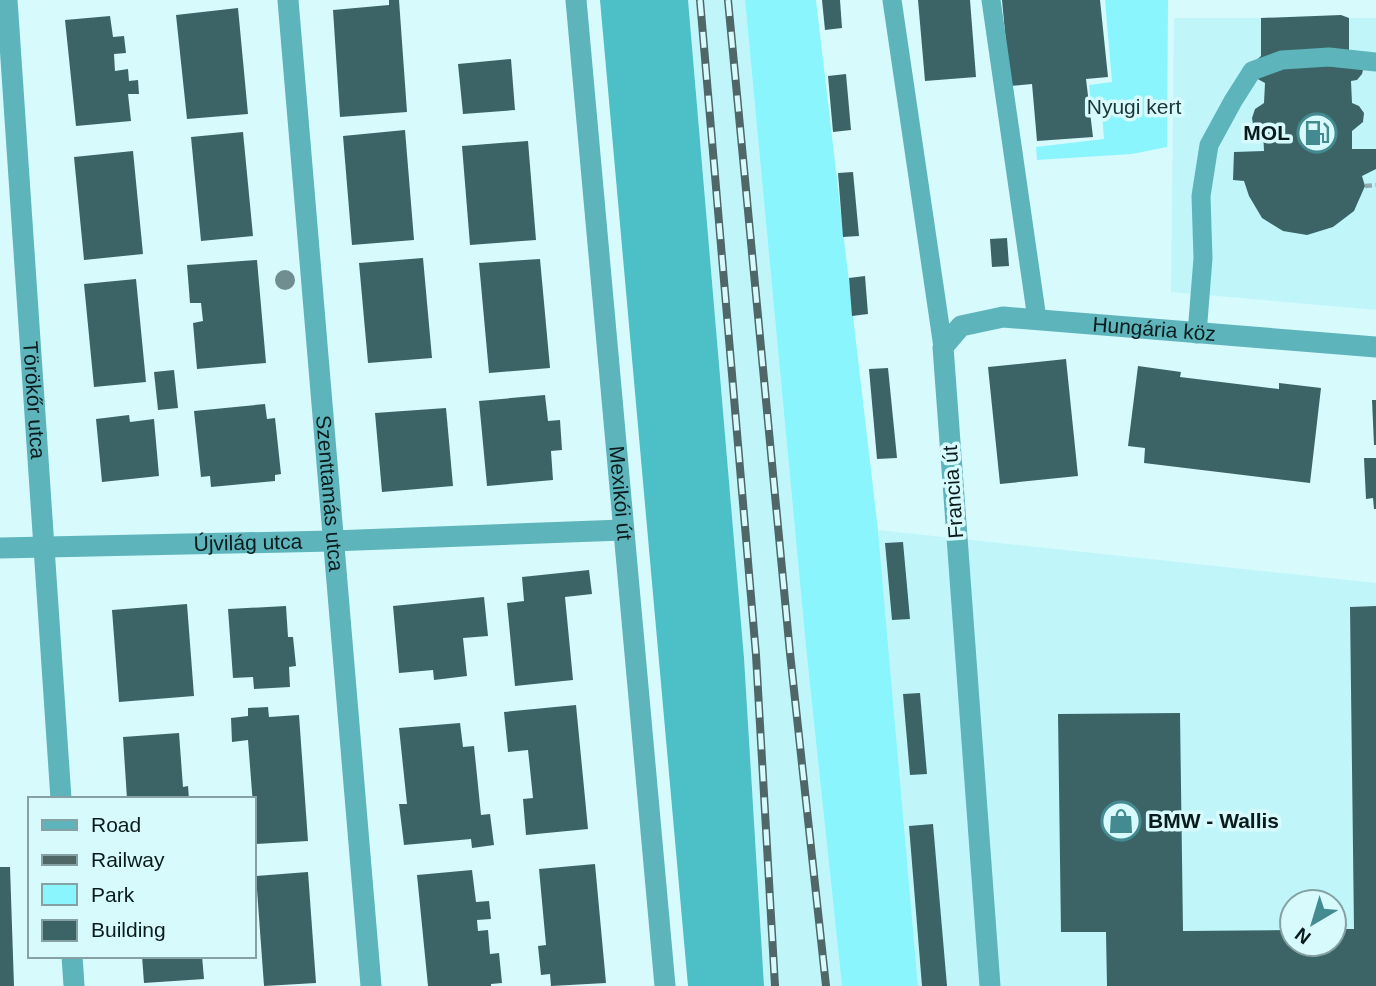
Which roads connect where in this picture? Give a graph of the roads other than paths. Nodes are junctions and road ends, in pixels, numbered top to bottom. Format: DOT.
graph roads {
  1 [pos="7,0"];
  2 [pos="288,0"];
  3 [pos="576,0"];
  4 [pos="892,0"];
  5 [pos="991,0"];
  6 [pos="1376,61"];
  7 [pos="1037,319"];
  8 [pos="1197,334"];
  9 [pos="943,347"];
  10 [pos="1376,347"];
  11 [pos="624,530"];
  12 [pos="332,541"];
  13 [pos="44,547"];
  14 [pos="0,548"];
  15 [pos="61,797"];
  16 [pos="72,958"];
  17 [pos="74,986"];
  18 [pos="371,986"];
  19 [pos="665,986"];
  20 [pos="990,986"];
  1 -- 13 [label="street, Törökőr utca"];
  2 -- 12 [label="street, Szenttamás utca"];
  3 -- 11 [label="street, Mexikói út"];
  4 -- 9 [label="lane, Francia út"];
  5 -- 7 [label="lane"];
  6 -- 8 [label="lane"];
  7 -- 8 [label="street, Hungária köz"];
  7 -- 9 [label="street, Hungária köz"];
  8 -- 10 [label="street, Hungária köz"];
  9 -- 20 [label="street, Francia út"];
  11 -- 12 [label="street, Újvilág utca"];
  11 -- 19 [label="street, Mexikói út"];
  12 -- 13 [label="street, Újvilág utca"];
  12 -- 18 [label="street, Szenttamás utca"];
  13 -- 14 [label="street, Újvilág utca"];
  13 -- 15 [label="street, Törökőr utca"];
  16 -- 17 [label="street"];
}
